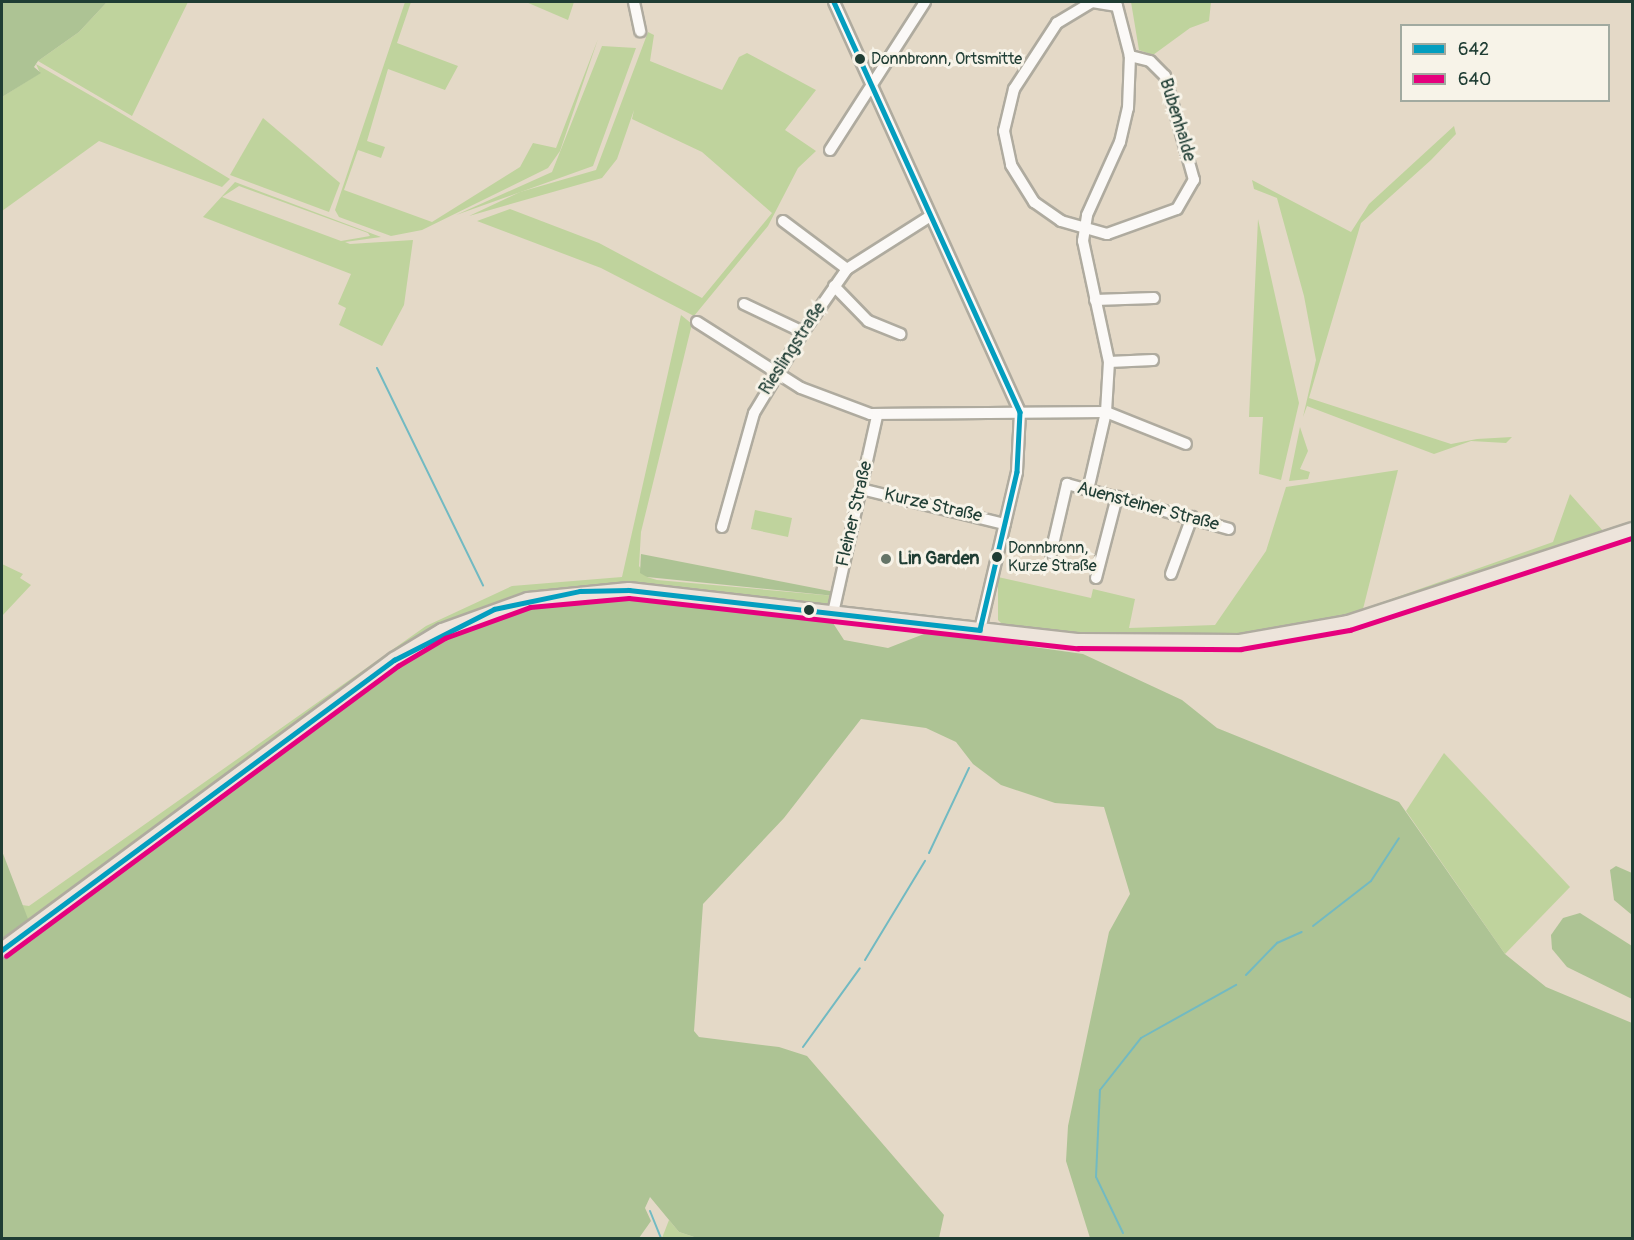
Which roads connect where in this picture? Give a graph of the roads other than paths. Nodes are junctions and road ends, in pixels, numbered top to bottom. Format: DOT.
graph roads {
  1 [pos="634,2"];
  2 [pos="834,2"];
  3 [pos="926,2"];
  4 [pos="1119,4"];
  5 [pos="640,31"];
  6 [pos="1130,56"];
  7 [pos="870,81"];
  8 [pos="830,150"];
  9 [pos="929,217"];
  10 [pos="783,221"];
  11 [pos="1084,229"];
  12 [pos="847,269"];
  13 [pos="834,286"];
  14 [pos="1154,298"];
  15 [pos="1095,300"];
  16 [pos="744,304"];
  17 [pos="697,322"];
  18 [pos="803,332"];
  19 [pos="901,334"];
  20 [pos="1153,360"];
  21 [pos="1109,362"];
  22 [pos="776,373"];
  23 [pos="1020,412"];
  24 [pos="1106,412"];
  25 [pos="877,416"];
  26 [pos="1186,444"];
  27 [pos="861,489"];
  28 [pos="1088,490"];
  29 [pos="1117,497"];
  30 [pos="1192,517"];
  31 [pos="1005,524"];
  32 [pos="722,527"];
  33 [pos="1229,529"];
  34 [pos="1632,530"];
  35 [pos="1051,553"];
  36 [pos="1171,574"];
  37 [pos="1096,578"];
  38 [pos="832,613"];
  39 [pos="980,630"];
  40 [pos="2,950"];
  1 -- 5 [label="street"];
  2 -- 7 [label="street"];
  3 -- 7 [label="street"];
  4 -- 6 [label="street"];
  4 -- 11 [label="street, Bubenhalde"];
  6 -- 11 [label="street"];
  6 -- 11 [label="street, Bubenhalde"];
  7 -- 8 [label="street"];
  7 -- 9 [label="street"];
  9 -- 12 [label="street, Rieslingstraße"];
  9 -- 23 [label="street"];
  10 -- 12 [label="street"];
  11 -- 15 [label="street"];
  12 -- 13 [label="street, Rieslingstraße"];
  13 -- 18 [label="street, Rieslingstraße"];
  13 -- 19 [label="street"];
  14 -- 15 [label="street"];
  15 -- 21 [label="street"];
  16 -- 18 [label="street"];
  17 -- 22 [label="street"];
  18 -- 22 [label="street, Rieslingstraße"];
  20 -- 21 [label="street"];
  21 -- 24 [label="street"];
  22 -- 25 [label="street"];
  22 -- 32 [label="street, Rieslingstraße"];
  23 -- 24 [label="street"];
  23 -- 25 [label="street"];
  23 -- 31 [label="street"];
  24 -- 26 [label="street"];
  24 -- 28 [label="street"];
  25 -- 27 [label="street, Fleiner Straße"];
  27 -- 31 [label="street, Kurze Straße"];
  27 -- 38 [label="street, Fleiner Straße"];
  28 -- 29 [label="street, Auensteiner Straße"];
  28 -- 35 [label="street, Auensteiner Straße"];
  29 -- 30 [label="street, Auensteiner Straße"];
  29 -- 37 [label="street"];
  30 -- 33 [label="street, Auensteiner Straße"];
  30 -- 36 [label="street"];
  31 -- 39 [label="street"];
  34 -- 39 [label="main road"];
  38 -- 39 [label="main road"];
  38 -- 40 [label="main road"];
}
